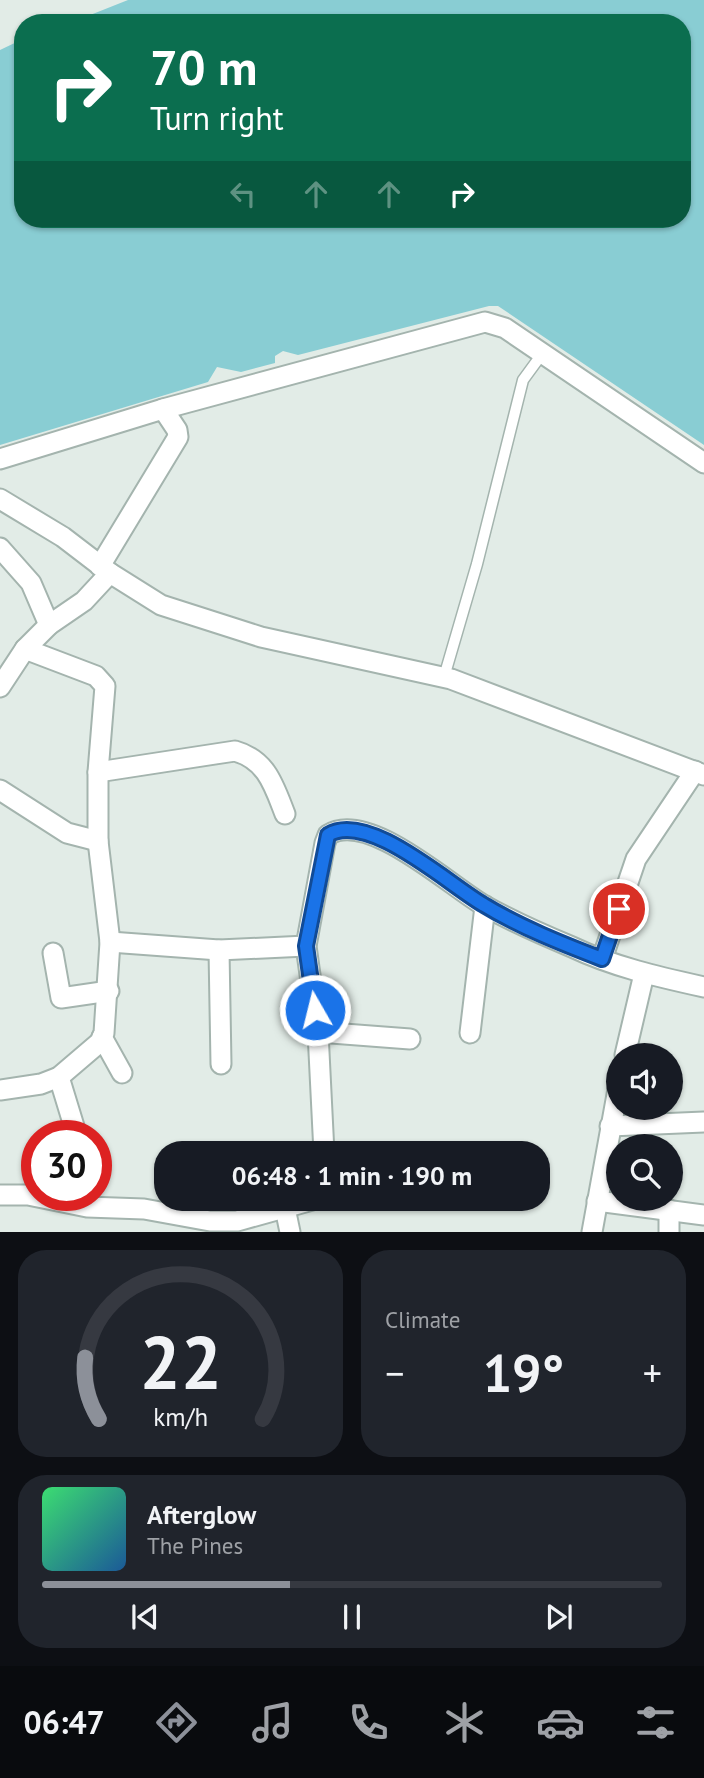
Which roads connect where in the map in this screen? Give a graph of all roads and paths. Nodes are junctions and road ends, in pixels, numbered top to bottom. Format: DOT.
graph roads {
  1 [pos="542,354"];
  2 [pos="163,410"];
  3 [pos="0,459"];
  4 [pos="704,463"];
  5 [pos="0,499"];
  6 [pos="3,553"];
  7 [pos="105,569"];
  8 [pos="49,625"];
  9 [pos="25,649"];
  10 [pos="444,677"];
  11 [pos="0,687"];
  12 [pos="700,770"];
  13 [pos="98,772"];
  14 [pos="0,790"];
  15 [pos="285,814"];
  16 [pos="98,841"];
  17 [pos="485,906"];
  18 [pos="110,942"];
  19 [pos="306,946"];
  20 [pos="219,950"];
  21 [pos="52,953"];
  22 [pos="602,959"];
  23 [pos="644,974"];
  24 [pos="704,987"];
  25 [pos="109,990"];
  26 [pos="318,1032"];
  27 [pos="470,1033"];
  28 [pos="102,1038"];
  29 [pos="410,1039"];
  30 [pos="628,1043"];
  31 [pos="221,1064"];
  32 [pos="122,1073"];
  33 [pos="61,1075"];
  34 [pos="0,1090"];
  35 [pos="77,1111"];
  36 [pos="73,1120"];
  37 [pos="611,1120"];
  38 [pos="704,1122"];
  39 [pos="610,1126"];
  40 [pos="323,1141"];
  41 [pos="0,1195"];
  42 [pos="597,1201"];
  43 [pos="606,1202"];
  44 [pos="274,1211"];
  45 [pos="286,1211"];
  46 [pos="669,1211"];
  47 [pos="676,1211"];
  48 [pos="704,1215"];
  49 [pos="290,1232"];
  50 [pos="592,1232"];
  51 [pos="669,1232"];
  1 -- 2 [label="street"];
  1 -- 4 [label="street"];
  1 -- 10 [label="lane"];
  2 -- 3 [label="street"];
  2 -- 7 [label="street"];
  5 -- 7 [label="street"];
  6 -- 8 [label="street"];
  7 -- 8 [label="street"];
  7 -- 10 [label="street"];
  8 -- 9 [label="street"];
  9 -- 11 [label="street"];
  9 -- 13 [label="street"];
  10 -- 12 [label="street"];
  12 -- 22 [label="street"];
  13 -- 15 [label="street"];
  13 -- 16 [label="street"];
  14 -- 16 [label="street"];
  16 -- 18 [label="street"];
  17 -- 19 [label="street"];
  17 -- 22 [label="street"];
  17 -- 27 [label="street"];
  18 -- 20 [label="street"];
  18 -- 25 [label="street"];
  19 -- 20 [label="street"];
  19 -- 26 [label="street"];
  20 -- 31 [label="street"];
  21 -- 25 [label="street"];
  22 -- 23 [label="street"];
  23 -- 24 [label="street"];
  23 -- 30 [label="street"];
  25 -- 28 [label="street"];
  26 -- 29 [label="street"];
  26 -- 40 [label="street"];
  28 -- 32 [label="street"];
  28 -- 33 [label="street"];
  33 -- 34 [label="street"];
  33 -- 35 [label="street"];
  33 -- 36 [label="street"];
  37 -- 39 [label="street"];
  38 -- 39 [label="street"];
  39 -- 42 [label="street"];
  41 -- 44 [label="street"];
  42 -- 43 [label="street"];
  42 -- 50 [label="street"];
  45 -- 49 [label="street"];
  46 -- 51 [label="street"];
  47 -- 48 [label="street"];
}
